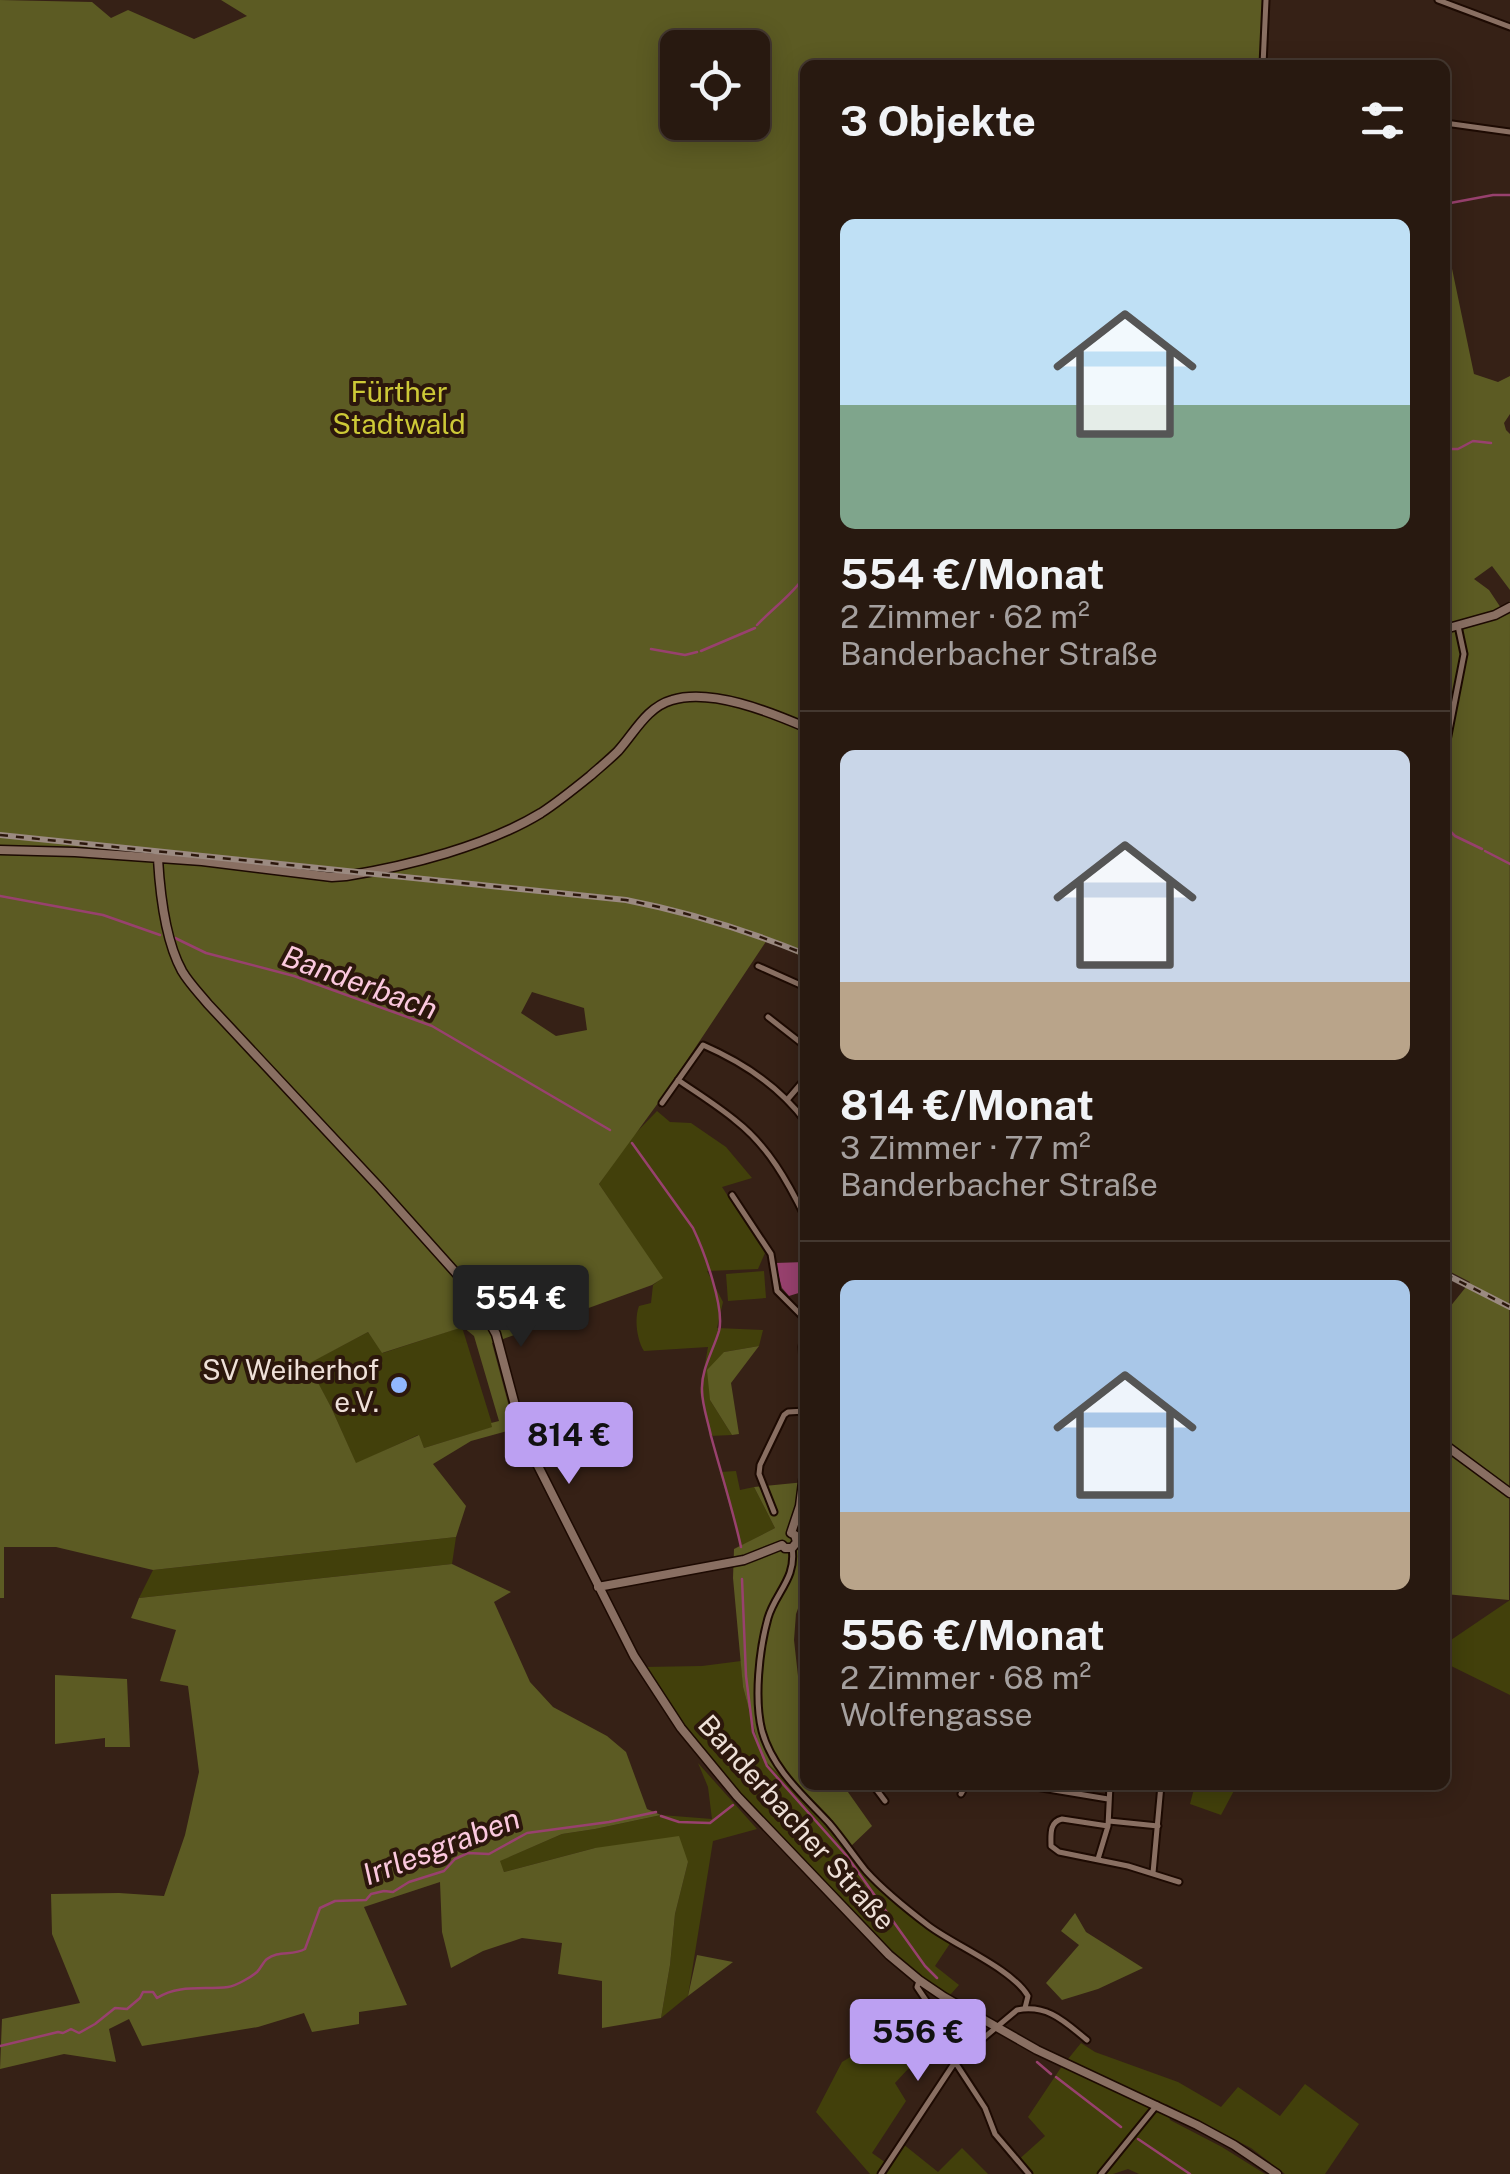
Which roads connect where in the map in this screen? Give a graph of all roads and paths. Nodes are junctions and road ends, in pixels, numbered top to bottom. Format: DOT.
graph roads {
  1 [pos="1266,0"];
  2 [pos="1438,0"];
  3 [pos="1510,27"];
  4 [pos="1263,60"];
  5 [pos="1450,124"];
  6 [pos="1510,132"];
  7 [pos="1509,606"];
  8 [pos="1458,626"];
  9 [pos="1450,628"];
  10 [pos="800,725"];
  11 [pos="1450,725"];
  12 [pos="0,850"];
  13 [pos="158,859"];
  14 [pos="758,966"];
  15 [pos="800,985"];
  16 [pos="768,1017"];
  17 [pos="800,1042"];
  18 [pos="678,1080"];
  19 [pos="800,1085"];
  20 [pos="787,1100"];
  21 [pos="662,1103"];
  22 [pos="800,1115"];
  23 [pos="732,1194"];
  24 [pos="800,1208"];
  25 [pos="800,1314"];
  26 [pos="800,1411"];
  27 [pos="1450,1449"];
  28 [pos="1510,1493"];
  29 [pos="800,1506"];
  30 [pos="774,1512"];
  31 [pos="791,1533"];
  32 [pos="782,1545"];
  33 [pos="798,1546"];
  34 [pos="598,1587"];
  35 [pos="877,1790"];
  36 [pos="963,1790"];
  37 [pos="1056,1790"];
  38 [pos="1109,1790"];
  39 [pos="1161,1790"];
  40 [pos="961,1794"];
  41 [pos="1108,1798"];
  42 [pos="886,1801"];
  43 [pos="1108,1823"];
  44 [pos="1158,1826"];
  45 [pos="1098,1859"];
  46 [pos="1153,1874"];
  47 [pos="1179,1882"];
  48 [pos="919,1980"];
  49 [pos="1025,2008"];
  50 [pos="996,2028"];
  51 [pos="1086,2040"];
  52 [pos="962,2054"];
  53 [pos="954,2062"];
  54 [pos="1156,2105"];
  55 [pos="881,2174"];
  56 [pos="1029,2174"];
  57 [pos="1101,2174"];
  58 [pos="1277,2174"];
  1 -- 4 [label="street"];
  2 -- 3 [label="street"];
  5 -- 6 [label="street"];
  7 -- 8 [label="street"];
  8 -- 9 [label="street"];
  8 -- 11 [label="street"];
  10 -- 13 [label="street"];
  12 -- 13 [label="street"];
  13 -- 34 [label="street, Banderbacher Straße"];
  14 -- 15 [label="street"];
  16 -- 17 [label="street"];
  18 -- 20 [label="street"];
  18 -- 21 [label="street"];
  18 -- 24 [label="street"];
  19 -- 20 [label="street"];
  20 -- 22 [label="street"];
  23 -- 25 [label="street"];
  26 -- 30 [label="street"];
  27 -- 28 [label="street"];
  29 -- 31 [label="street"];
  31 -- 32 [label="street"];
  31 -- 33 [label="street"];
  32 -- 33 [label="street"];
  32 -- 34 [label="street"];
  33 -- 49 [label="street"];
  34 -- 48 [label="street, Banderbacher Straße"];
  35 -- 42 [label="street"];
  36 -- 40 [label="street"];
  37 -- 41 [label="street"];
  38 -- 41 [label="street"];
  39 -- 44 [label="street"];
  41 -- 43 [label="street"];
  43 -- 44 [label="street"];
  43 -- 45 [label="street"];
  43 -- 45 [label="street"];
  44 -- 46 [label="street"];
  45 -- 46 [label="street"];
  46 -- 47 [label="street"];
  48 -- 50 [label="street, Banderbacher Straße"];
  48 -- 52 [label="street"];
  49 -- 50 [label="street"];
  49 -- 51 [label="street"];
  50 -- 52 [label="street"];
  50 -- 54 [label="street, Banderbacher Straße"];
  52 -- 53 [label="street"];
  53 -- 55 [label="street"];
  53 -- 56 [label="street"];
  54 -- 57 [label="street"];
  54 -- 58 [label="street, Banderbacher Straße"];
}
